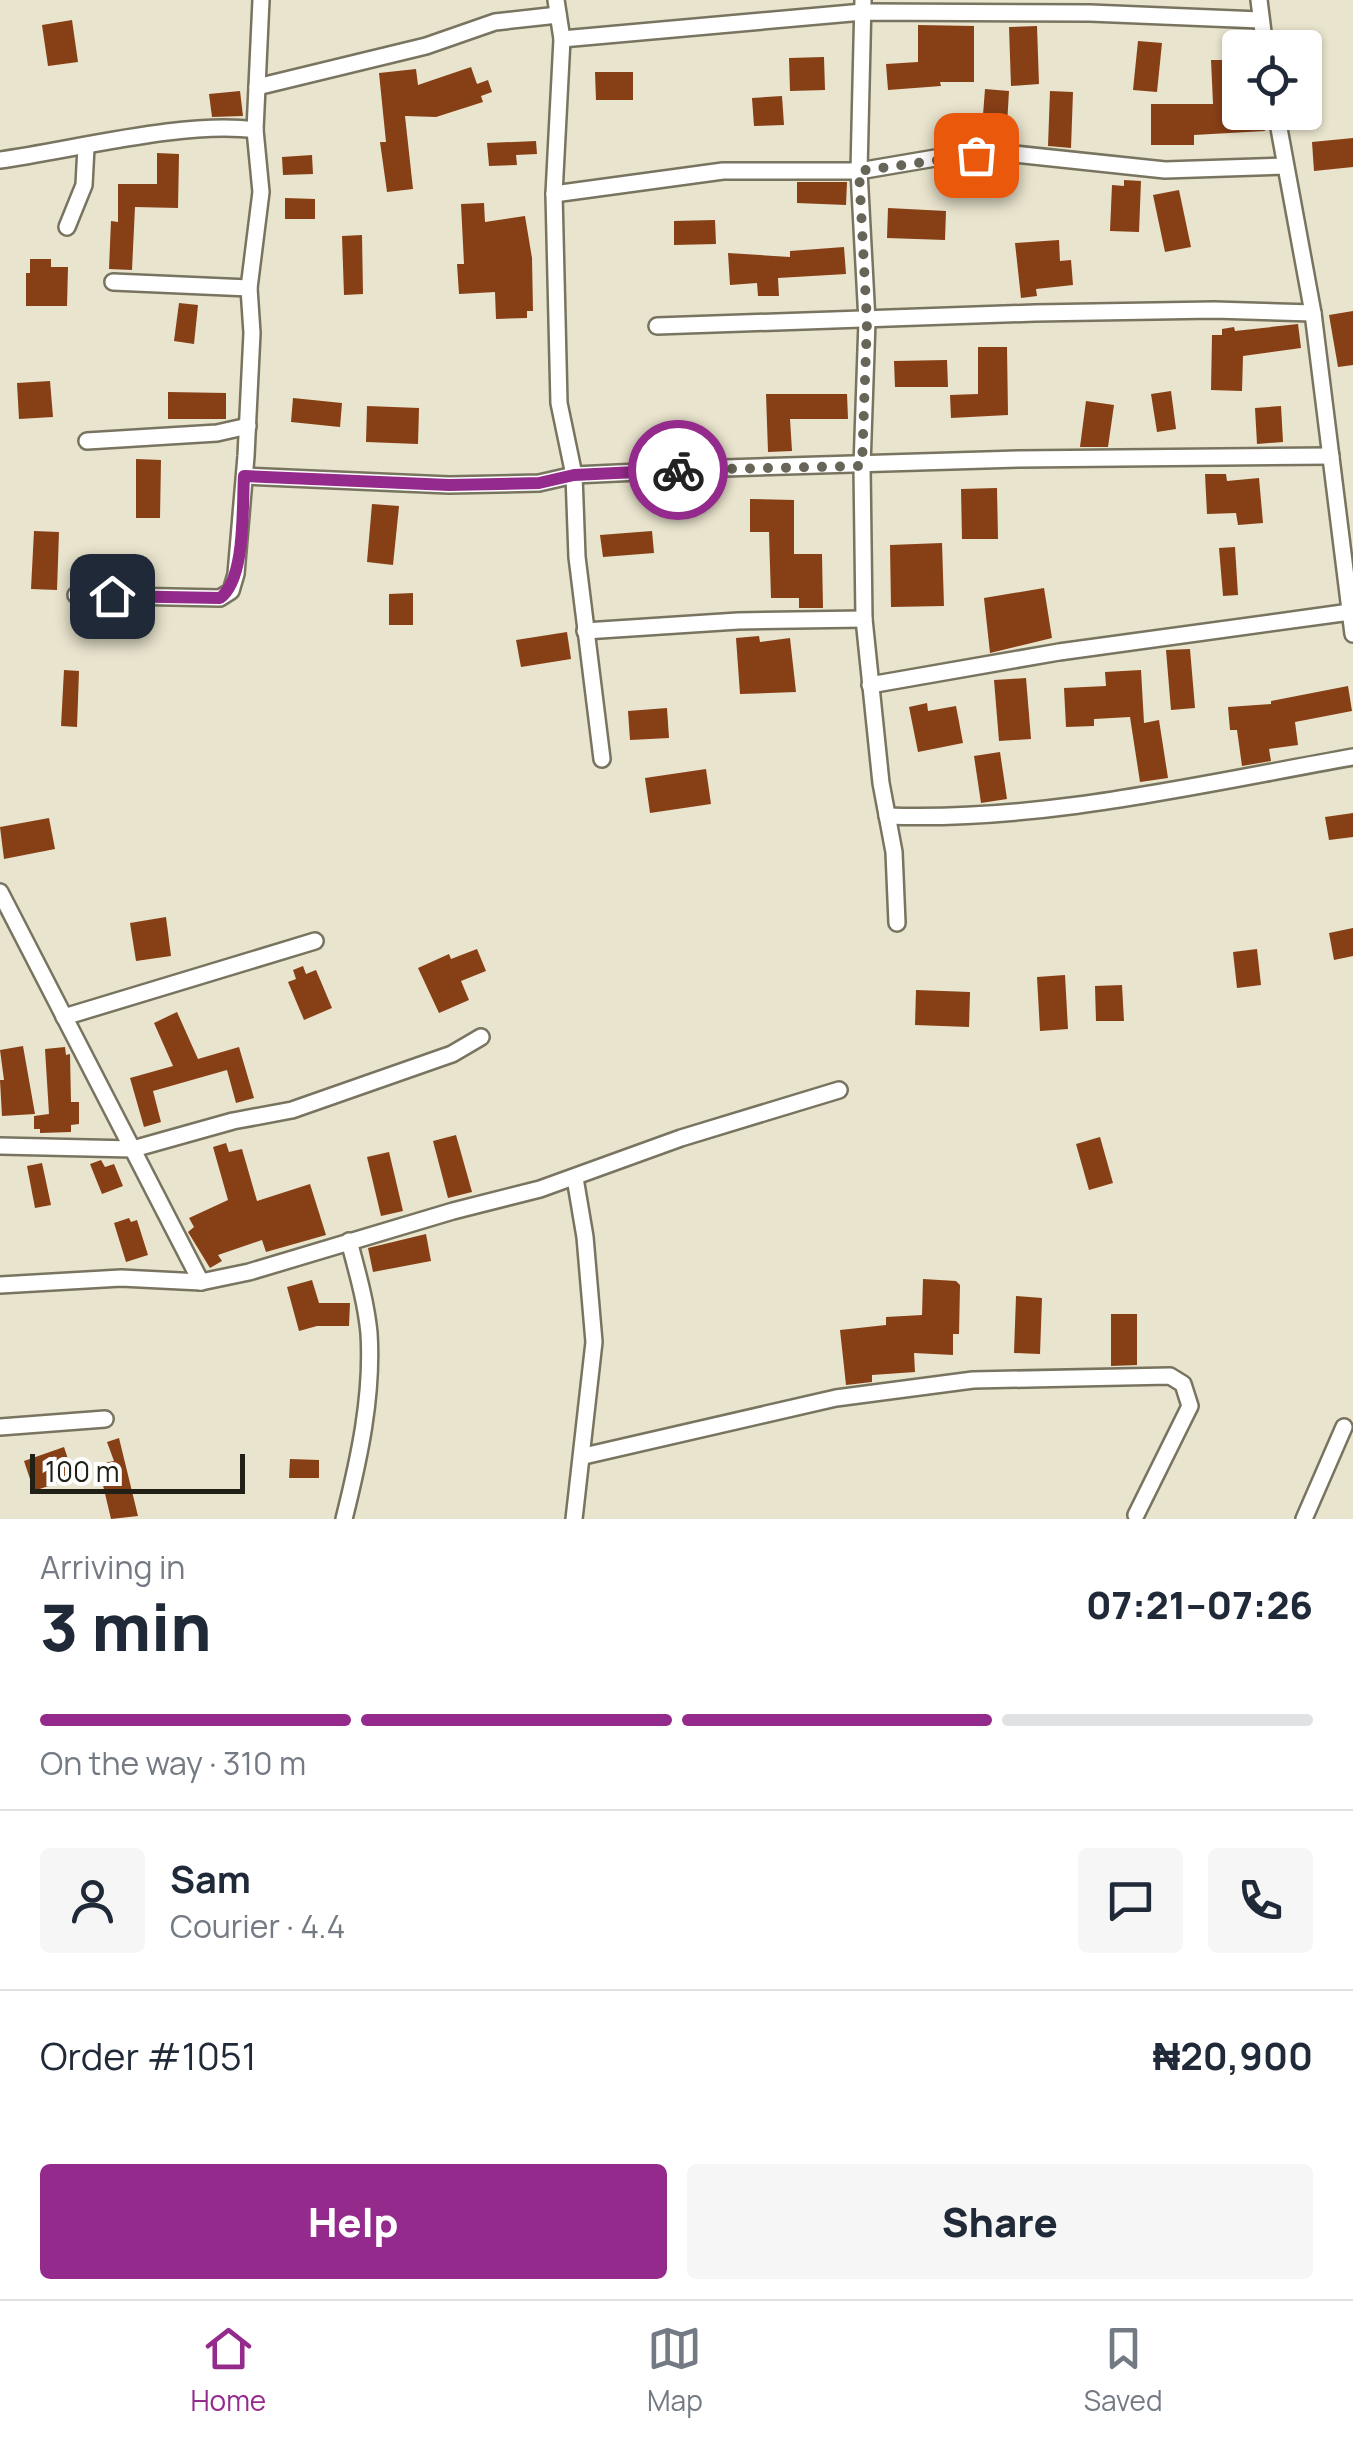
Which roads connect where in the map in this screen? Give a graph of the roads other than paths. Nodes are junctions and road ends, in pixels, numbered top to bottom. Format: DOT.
graph roads {
  1 [pos="262,0"];
  2 [pos="1259,0"];
  3 [pos="863,6"];
  4 [pos="557,8"];
  5 [pos="1260,20"];
  6 [pos="1262,30"];
  7 [pos="562,39"];
  8 [pos="257,86"];
  9 [pos="255,130"];
  10 [pos="1279,130"];
  11 [pos="86,147"];
  12 [pos="0,160"];
  13 [pos="1285,166"];
  14 [pos="859,171"];
  15 [pos="554,194"];
  16 [pos="67,227"];
  17 [pos="113,282"];
  18 [pos="249,288"];
  19 [pos="1313,314"];
  20 [pos="867,322"];
  21 [pos="657,326"];
  22 [pos="248,426"];
  23 [pos="87,441"];
  24 [pos="1331,456"];
  25 [pos="862,466"];
  26 [pos="574,475"];
  27 [pos="244,476"];
  28 [pos="76,595"];
  29 [pos="1350,612"];
  30 [pos="864,619"];
  31 [pos="585,631"];
  32 [pos="1353,634"];
  33 [pos="870,685"];
  34 [pos="1353,756"];
  35 [pos="602,759"];
  36 [pos="886,816"];
  37 [pos="0,892"];
  38 [pos="897,922"];
  39 [pos="315,941"];
  40 [pos="64,1017"];
  41 [pos="481,1037"];
  42 [pos="839,1090"];
  43 [pos="0,1146"];
  44 [pos="132,1150"];
  45 [pos="575,1178"];
  46 [pos="349,1241"];
  47 [pos="201,1282"];
  48 [pos="0,1285"];
  49 [pos="105,1419"];
  50 [pos="0,1427"];
  51 [pos="1344,1428"];
  52 [pos="584,1456"];
  53 [pos="1138,1518"];
  54 [pos="344,1519"];
  55 [pos="574,1519"];
  56 [pos="1304,1519"];
  1 -- 8 [label="street"];
  2 -- 5 [label="street"];
  3 -- 5 [label="street"];
  3 -- 7 [label="street"];
  3 -- 14 [label="street"];
  4 -- 7 [label="street"];
  4 -- 8 [label="street"];
  5 -- 6 [label="street"];
  7 -- 15 [label="street"];
  8 -- 9 [label="street"];
  9 -- 11 [label="street"];
  9 -- 18 [label="street"];
  10 -- 13 [label="street"];
  11 -- 12 [label="street"];
  11 -- 16 [label="street"];
  13 -- 14 [label="street"];
  13 -- 19 [label="street"];
  14 -- 15 [label="street"];
  14 -- 20 [label="street"];
  15 -- 26 [label="street"];
  17 -- 18 [label="street"];
  18 -- 22 [label="street"];
  19 -- 20 [label="street"];
  19 -- 24 [label="street"];
  20 -- 21 [label="street"];
  20 -- 25 [label="street"];
  22 -- 23 [label="street"];
  22 -- 27 [label="street"];
  24 -- 25 [label="street"];
  24 -- 29 [label="street"];
  25 -- 26 [label="street"];
  25 -- 30 [label="street"];
  26 -- 27 [label="street"];
  26 -- 31 [label="street"];
  27 -- 28 [label="street"];
  29 -- 32 [label="street"];
  29 -- 33 [label="street"];
  30 -- 31 [label="street"];
  30 -- 33 [label="street"];
  31 -- 35 [label="street"];
  33 -- 36 [label="street"];
  34 -- 36 [label="street"];
  36 -- 38 [label="street"];
  37 -- 40 [label="street"];
  39 -- 40 [label="street"];
  40 -- 44 [label="street"];
  41 -- 44 [label="street"];
  42 -- 45 [label="street"];
  43 -- 44 [label="street"];
  44 -- 47 [label="street"];
  45 -- 46 [label="street"];
  45 -- 52 [label="street"];
  46 -- 47 [label="street"];
  46 -- 54 [label="street"];
  47 -- 48 [label="street"];
  49 -- 50 [label="street"];
  51 -- 56 [label="street"];
  52 -- 53 [label="street"];
  52 -- 55 [label="street"];
}
